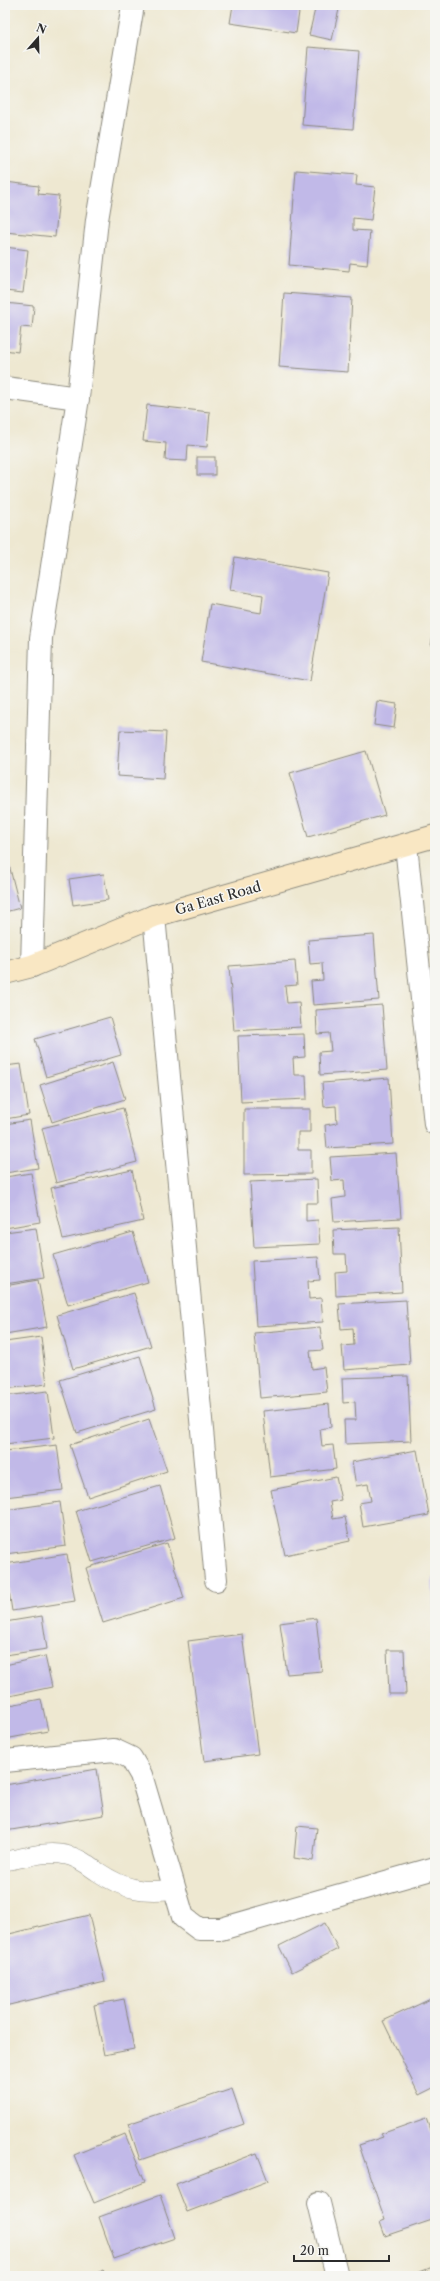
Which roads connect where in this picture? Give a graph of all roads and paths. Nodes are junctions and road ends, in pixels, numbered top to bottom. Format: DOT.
graph roads {
  1 [pos="133,5"];
  2 [pos="5,388"];
  3 [pos="78,398"];
  4 [pos="435,836"];
  5 [pos="406,845"];
  6 [pos="154,916"];
  7 [pos="32,966"];
  8 [pos="5,973"];
  9 [pos="435,1124"];
  10 [pos="216,1580"];
  11 [pos="5,1761"];
  12 [pos="5,1861"];
  13 [pos="435,1868"];
  14 [pos="175,1889"];
  15 [pos="319,2203"];
  16 [pos="337,2276"];
  1 -- 3 [label="street"];
  2 -- 3 [label="street"];
  3 -- 7 [label="street"];
  4 -- 5 [label="street, Ga East Road"];
  5 -- 6 [label="street, Ga East Road"];
  5 -- 9 [label="street"];
  6 -- 7 [label="street, Ga East Road"];
  6 -- 10 [label="street"];
  7 -- 8 [label="street, Ga East Road"];
  11 -- 14 [label="street"];
  12 -- 14 [label="lane"];
  13 -- 14 [label="street"];
  15 -- 16 [label="street"];
}
